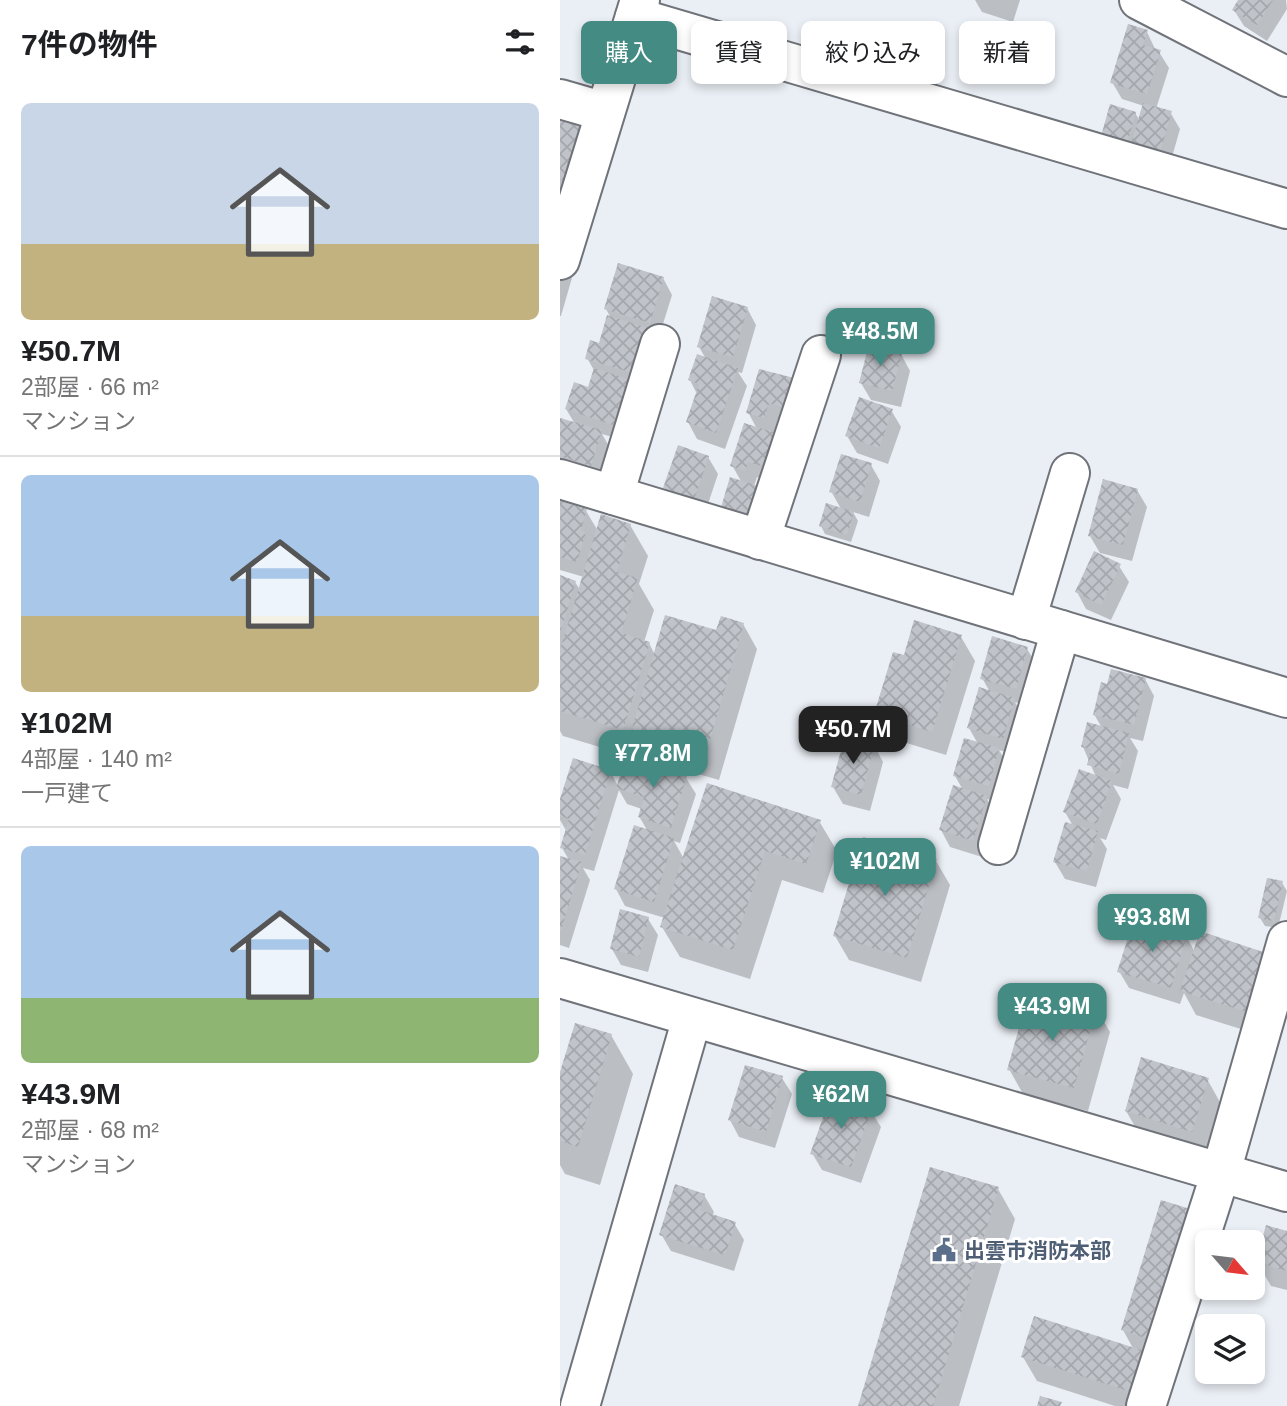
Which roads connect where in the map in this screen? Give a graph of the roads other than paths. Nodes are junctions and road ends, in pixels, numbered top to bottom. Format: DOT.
graph roads {
  1 [pos="1139,0"];
  2 [pos="637,8"];
  3 [pos="1196,14"];
  4 [pos="1287,77"];
  5 [pos="560,99"];
  6 [pos="605,112"];
  7 [pos="1287,209"];
  8 [pos="560,260"];
  9 [pos="660,344"];
  10 [pos="821,355"];
  11 [pos="1070,474"];
  12 [pos="560,479"];
  13 [pos="614,495"];
  14 [pos="760,540"];
  15 [pos="1043,625"];
  16 [pos="1287,698"];
  17 [pos="998,845"];
  18 [pos="1287,941"];
  19 [pos="560,978"];
  20 [pos="691,1018"];
  21 [pos="1221,1172"];
  22 [pos="1287,1192"];
  23 [pos="580,1406"];
  24 [pos="1146,1406"];
  1 -- 3 [label="street"];
  2 -- 6 [label="street"];
  2 -- 7 [label="street"];
  3 -- 4 [label="street"];
  5 -- 6 [label="street"];
  6 -- 8 [label="street"];
  9 -- 13 [label="street"];
  10 -- 14 [label="street"];
  11 -- 15 [label="street"];
  12 -- 13 [label="street"];
  13 -- 14 [label="street"];
  14 -- 15 [label="street"];
  15 -- 16 [label="street"];
  15 -- 17 [label="street"];
  18 -- 21 [label="street"];
  19 -- 20 [label="street"];
  20 -- 21 [label="street"];
  20 -- 23 [label="street"];
  21 -- 22 [label="street"];
  21 -- 24 [label="street"];
}
